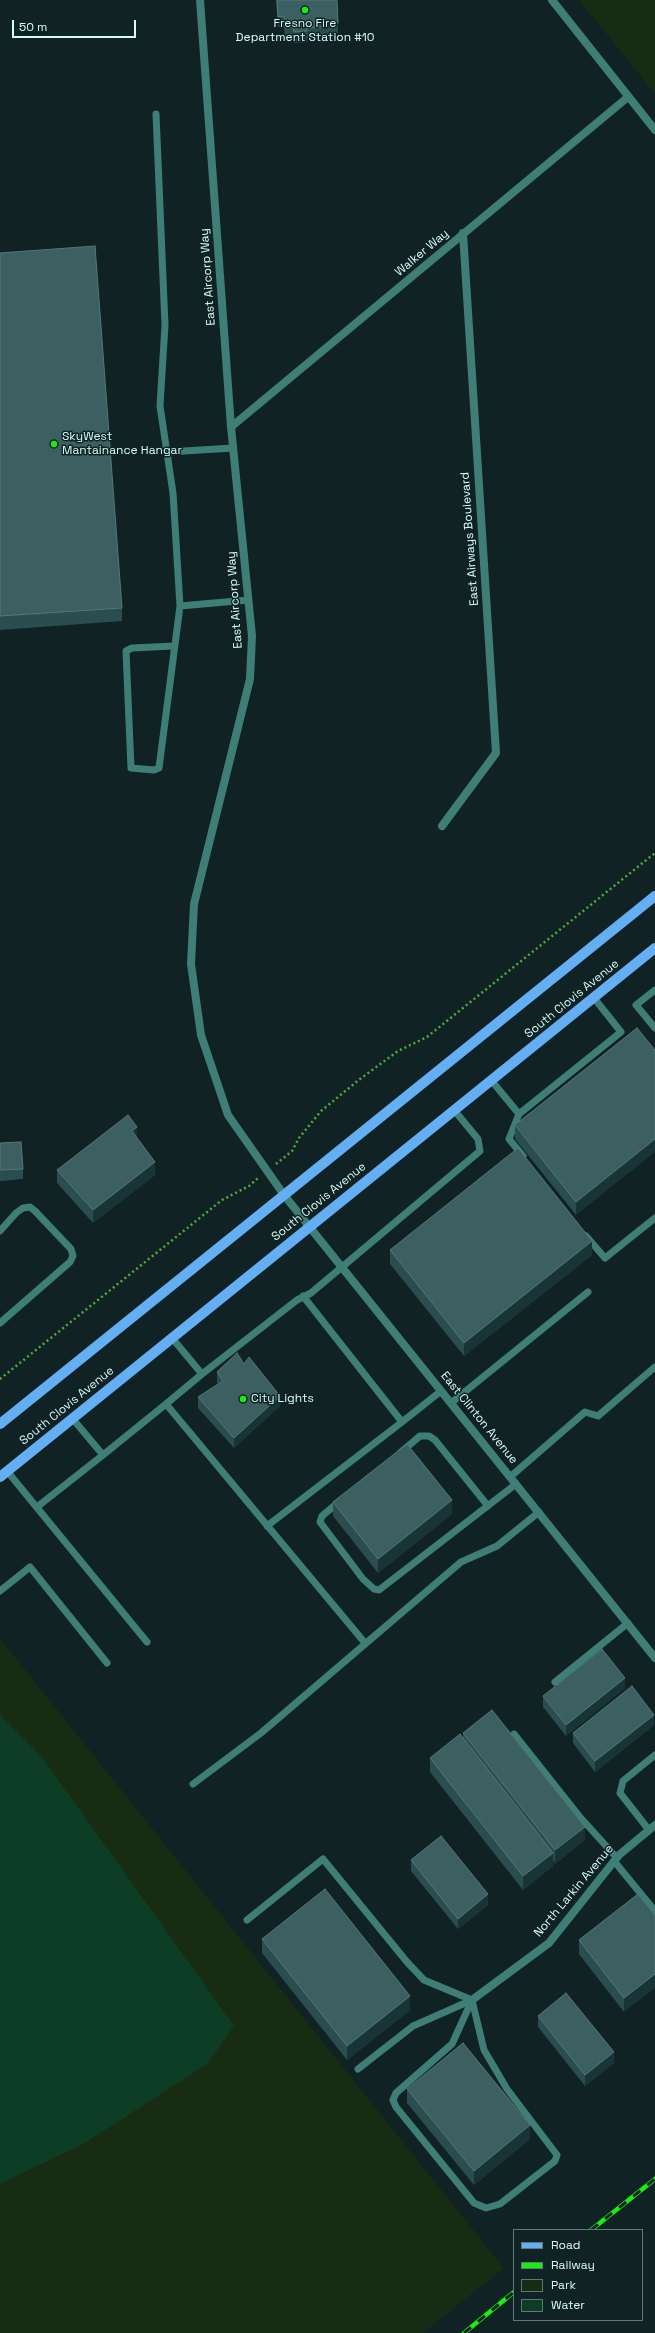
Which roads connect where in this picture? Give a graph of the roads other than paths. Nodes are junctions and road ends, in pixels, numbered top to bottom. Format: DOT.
graph roads {
  1 [pos="200,0"];
  2 [pos="552,0"];
  3 [pos="628,97"];
  4 [pos="156,114"];
  5 [pos="655,130"];
  6 [pos="464,233"];
  7 [pos="232,427"];
  8 [pos="234,448"];
  9 [pos="168,452"];
  10 [pos="248,600"];
  11 [pos="180,606"];
  12 [pos="174,646"];
  13 [pos="442,826"];
  14 [pos="655,896"];
  15 [pos="655,948"];
  16 [pos="655,990"];
  17 [pos="594,998"];
  18 [pos="655,1028"];
  19 [pos="491,1080"];
  20 [pos="454,1110"];
  21 [pos="519,1114"];
  22 [pos="529,1164"];
  23 [pos="284,1195"];
  24 [pos="655,1218"];
  25 [pos="310,1226"];
  26 [pos="581,1229"];
  27 [pos="0,1231"];
  28 [pos="342,1267"];
  29 [pos="588,1292"];
  30 [pos="303,1296"];
  31 [pos="0,1323"];
  32 [pos="172,1338"];
  33 [pos="655,1367"];
  34 [pos="202,1374"];
  35 [pos="441,1391"];
  36 [pos="451,1403"];
  37 [pos="166,1404"];
  38 [pos="72,1418"];
  39 [pos="402,1422"];
  40 [pos="0,1424"];
  41 [pos="103,1455"];
  42 [pos="396,1456"];
  43 [pos="4,1474"];
  44 [pos="510,1477"];
  45 [pos="516,1484"];
  46 [pos="346,1496"];
  47 [pos="488,1506"];
  48 [pos="37,1507"];
  49 [pos="539,1512"];
  50 [pos="268,1526"];
  51 [pos="0,1591"];
  52 [pos="628,1623"];
  53 [pos="147,1642"];
  54 [pos="365,1643"];
  55 [pos="655,1658"];
  56 [pos="107,1663"];
  57 [pos="555,1682"];
  58 [pos="514,1734"];
  59 [pos="655,1755"];
  60 [pos="193,1784"];
  61 [pos="652,1828"];
  62 [pos="615,1860"];
  63 [pos="655,1911"];
  64 [pos="247,1920"];
  65 [pos="472,2000"];
  66 [pos="358,2069"];
  1 -- 7 [label="street, East Aircorp Way"];
  2 -- 3 [label="street"];
  3 -- 5 [label="street"];
  3 -- 6 [label="street, Walker Way"];
  4 -- 9 [label="lane"];
  6 -- 7 [label="street, Walker Way"];
  6 -- 13 [label="street, East Airways Boulevard"];
  7 -- 8 [label="street, East Aircorp Way"];
  8 -- 9 [label="lane"];
  8 -- 10 [label="street, East Aircorp Way"];
  9 -- 11 [label="lane"];
  10 -- 11 [label="lane"];
  10 -- 23 [label="street, East Aircorp Way"];
  11 -- 12 [label="lane"];
  12 -- 12 [label="lane"];
  14 -- 23 [label="main road"];
  15 -- 17 [label="main road, South Clovis Avenue"];
  16 -- 18 [label="lane"];
  17 -- 19 [label="main road, South Clovis Avenue"];
  17 -- 21 [label="lane"];
  19 -- 20 [label="main road, South Clovis Avenue"];
  19 -- 21 [label="lane"];
  20 -- 25 [label="main road, South Clovis Avenue"];
  20 -- 28 [label="lane"];
  21 -- 22 [label="lane"];
  23 -- 25 [label="street, East Clinton Avenue"];
  23 -- 40 [label="main road"];
  24 -- 26 [label="lane"];
  25 -- 28 [label="street, East Clinton Avenue"];
  25 -- 32 [label="main road, South Clovis Avenue"];
  27 -- 31 [label="lane"];
  28 -- 30 [label="lane"];
  28 -- 35 [label="street, East Clinton Avenue"];
  29 -- 36 [label="lane"];
  30 -- 34 [label="lane"];
  30 -- 39 [label="lane"];
  32 -- 34 [label="lane"];
  32 -- 38 [label="main road, South Clovis Avenue"];
  33 -- 44 [label="lane"];
  34 -- 37 [label="lane"];
  35 -- 36 [label="street, East Clinton Avenue"];
  35 -- 39 [label="lane"];
  36 -- 44 [label="street, East Clinton Avenue"];
  37 -- 41 [label="lane"];
  37 -- 50 [label="lane"];
  38 -- 41 [label="lane"];
  38 -- 43 [label="main road, South Clovis Avenue"];
  39 -- 50 [label="lane"];
  41 -- 48 [label="lane"];
  42 -- 47 [label="lane"];
  43 -- 48 [label="lane"];
  44 -- 45 [label="street, East Clinton Avenue"];
  45 -- 47 [label="lane"];
  45 -- 49 [label="street, East Clinton Avenue"];
  46 -- 47 [label="lane"];
  48 -- 53 [label="lane"];
  49 -- 52 [label="street, East Clinton Avenue"];
  49 -- 54 [label="lane"];
  50 -- 54 [label="lane"];
  51 -- 56 [label="lane"];
  52 -- 55 [label="street, East Clinton Avenue"];
  52 -- 57 [label="lane"];
  54 -- 60 [label="lane"];
  58 -- 62 [label="lane"];
  59 -- 61 [label="lane"];
  61 -- 62 [label="street, North Larkin Avenue"];
  62 -- 63 [label="lane"];
  62 -- 65 [label="street, North Larkin Avenue"];
  64 -- 65 [label="lane"];
  65 -- 65 [label="lane"];
  65 -- 66 [label="lane"];
}
